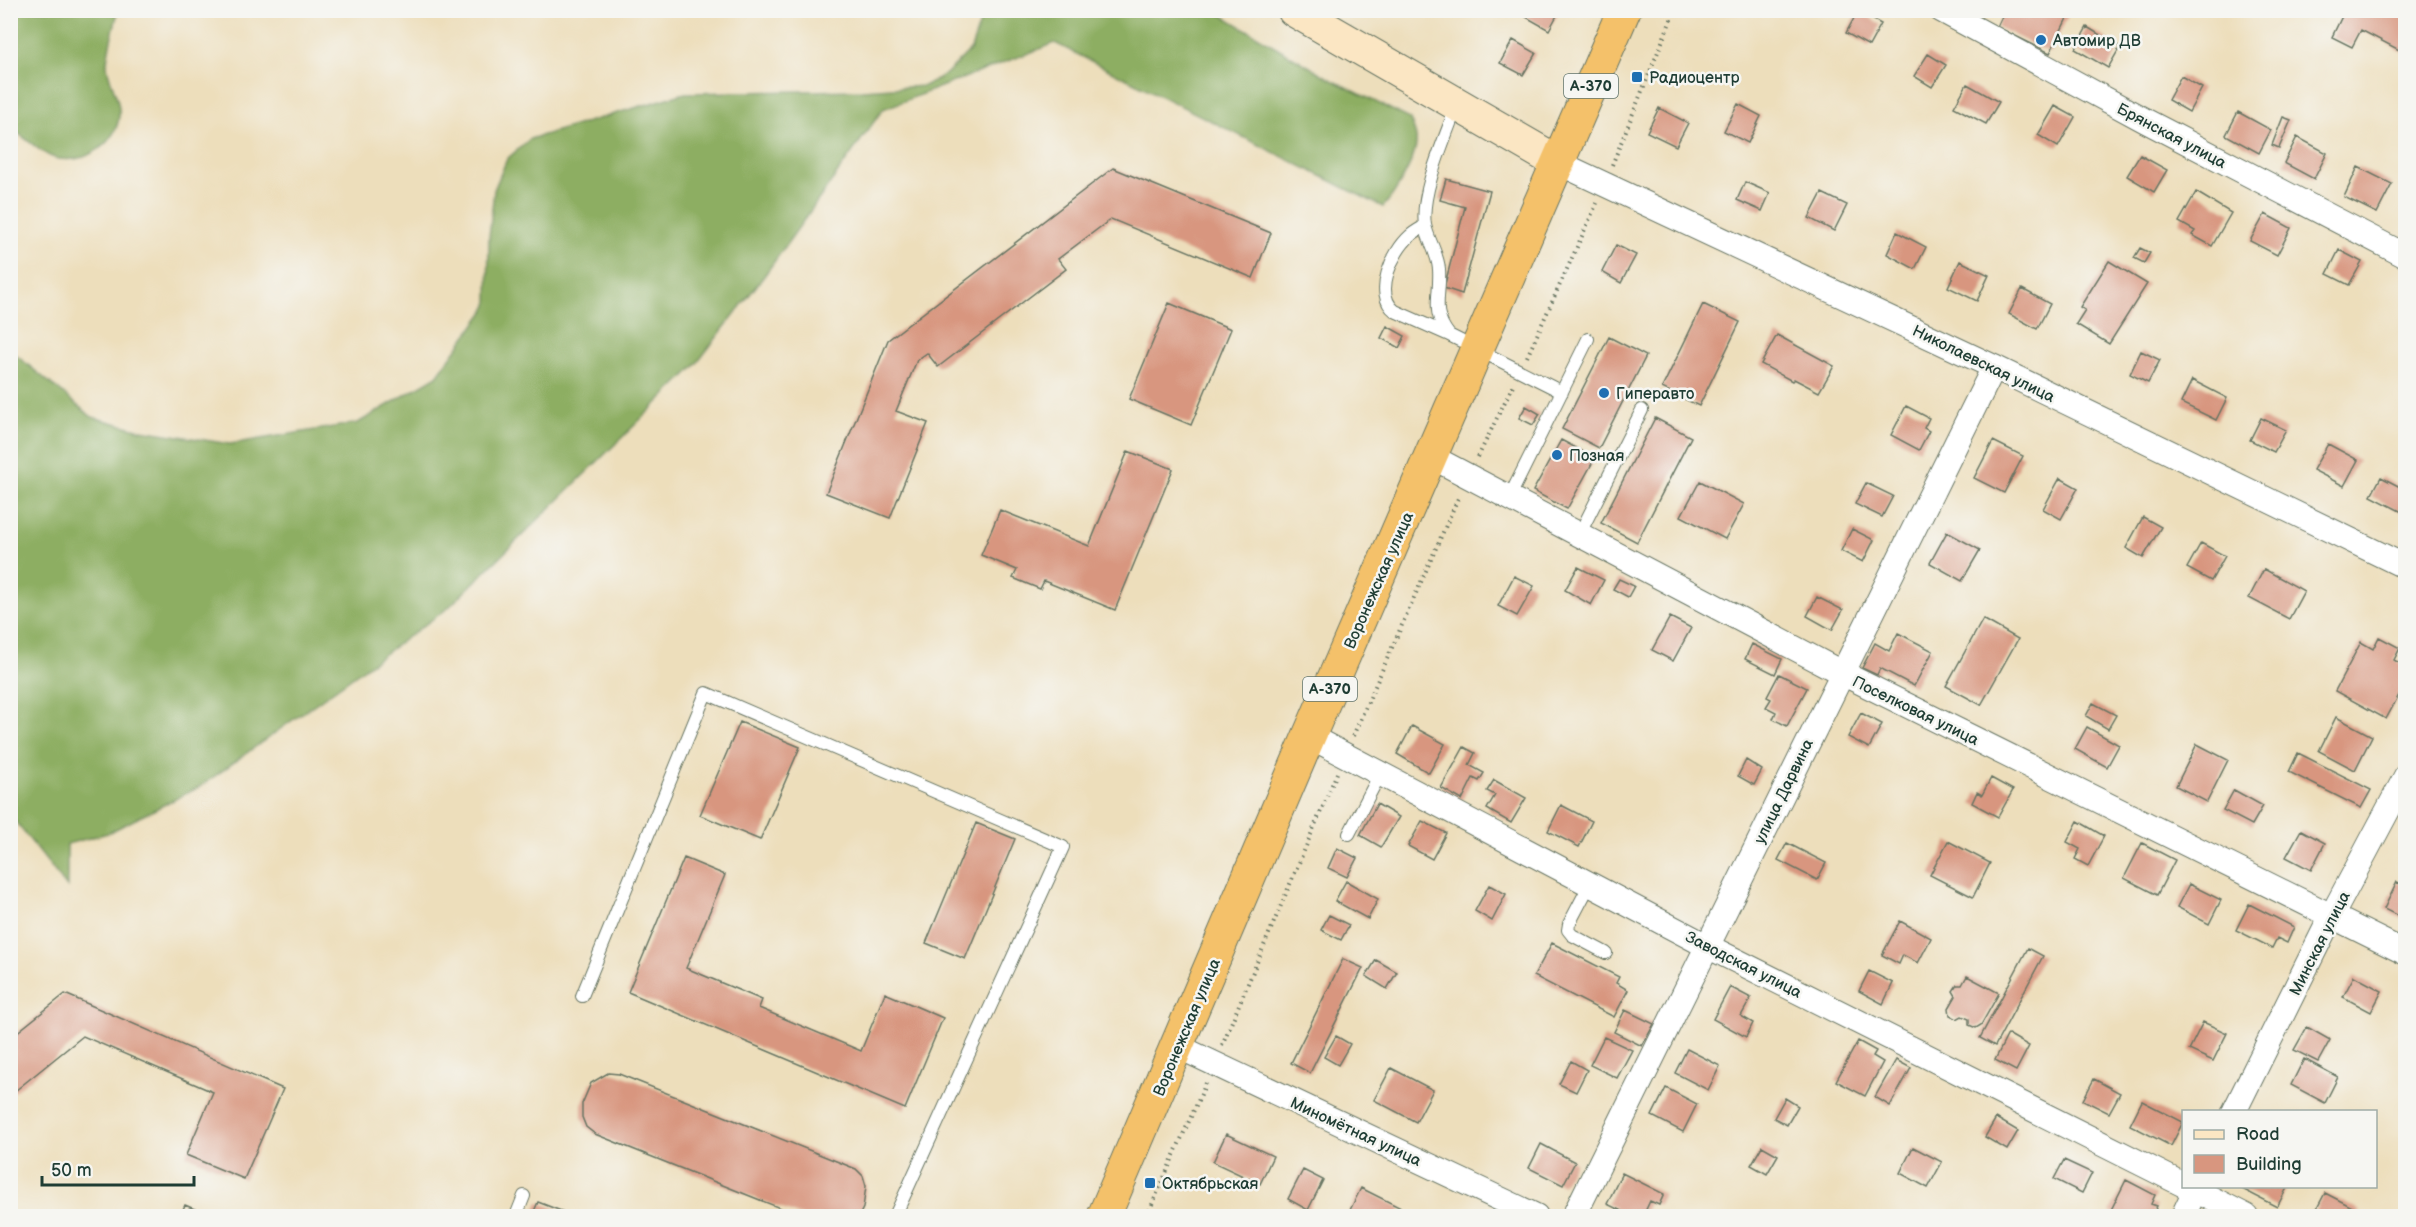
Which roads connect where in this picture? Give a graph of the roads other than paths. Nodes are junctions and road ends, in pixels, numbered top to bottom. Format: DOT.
graph roads {
  1 [pos="1294,10"];
  2 [pos="1624,10"];
  3 [pos="1941,10"];
  4 [pos="1458,105"];
  5 [pos="1559,163"];
  6 [pos="1425,226"];
  7 [pos="2406,256"];
  8 [pos="1449,335"];
  9 [pos="1588,339"];
  10 [pos="1479,349"];
  11 [pos="1994,367"];
  12 [pos="1562,392"];
  13 [pos="1641,410"];
  14 [pos="1432,457"];
  15 [pos="1509,498"];
  16 [pos="1579,535"];
  17 [pos="2406,567"];
  18 [pos="1842,673"];
  19 [pos="1309,736"];
  20 [pos="1380,774"];
  21 [pos="2406,776"];
  22 [pos="1349,834"];
  23 [pos="1590,884"];
  24 [pos="2331,917"];
  25 [pos="1707,946"];
  26 [pos="1606,953"];
  27 [pos="2406,953"];
  28 [pos="582,996"];
  29 [pos="1177,1046"];
  30 [pos="2235,1110"];
  31 [pos="2182,1183"];
  32 [pos="2191,1188"];
  33 [pos="2193,1188"];
  34 [pos="524,1196"];
  35 [pos="516,1216"];
  36 [pos="896,1216"];
  37 [pos="1104,1216"];
  38 [pos="1536,1216"];
  39 [pos="1574,1216"];
  40 [pos="2183,1216"];
  41 [pos="2246,1216"];
  1 -- 4 [label="main road"];
  2 -- 5 [label="highway, Воронежская улица / А-370"];
  3 -- 7 [label="street, Брянская улица"];
  4 -- 5 [label="main road"];
  4 -- 6 [label="lane"];
  5 -- 10 [label="highway, Воронежская улица / А-370"];
  5 -- 11 [label="street, Николаевская улица"];
  6 -- 8 [label="lane"];
  6 -- 8 [label="lane"];
  8 -- 10 [label="lane"];
  9 -- 12 [label="lane"];
  10 -- 12 [label="lane"];
  10 -- 14 [label="highway, Воронежская улица / А-370"];
  11 -- 17 [label="street, Николаевская улица"];
  11 -- 18 [label="street, улица Дарвина"];
  12 -- 15 [label="lane"];
  13 -- 16 [label="lane"];
  14 -- 15 [label="street, Поселковая улица"];
  14 -- 19 [label="highway, Воронежская улица / А-370"];
  15 -- 16 [label="street, Поселковая улица"];
  16 -- 18 [label="street, Поселковая улица"];
  18 -- 24 [label="street, Поселковая улица"];
  18 -- 25 [label="street, улица Дарвина"];
  19 -- 20 [label="street, Заводская улица"];
  19 -- 29 [label="highway, Воронежская улица / А-370"];
  20 -- 22 [label="lane"];
  20 -- 23 [label="street, Заводская улица"];
  21 -- 24 [label="street, Минская улица"];
  23 -- 25 [label="street, Заводская улица"];
  23 -- 26 [label="lane"];
  24 -- 27 [label="street, Поселковая улица"];
  24 -- 30 [label="street, Минская улица"];
  25 -- 31 [label="street, Заводская улица"];
  25 -- 39 [label="street, улица Дарвина"];
  28 -- 36 [label="lane"];
  29 -- 37 [label="highway, Воронежская улица / А-370"];
  29 -- 38 [label="street, Миномётная улица"];
  32 -- 40 [label="street"];
  33 -- 41 [label="street, Заводская улица"];
  34 -- 35 [label="lane"];
}
